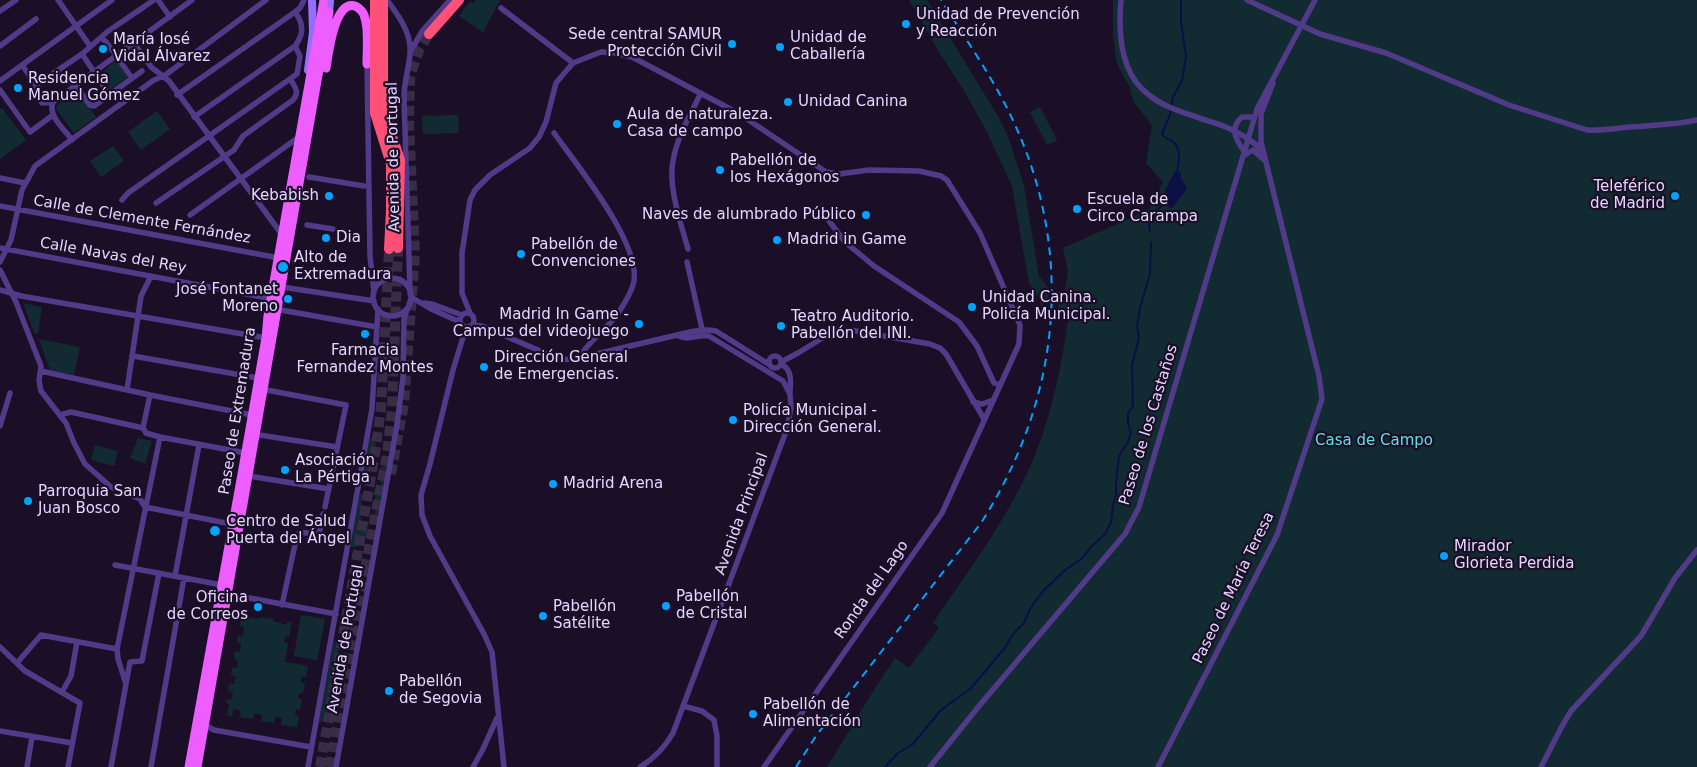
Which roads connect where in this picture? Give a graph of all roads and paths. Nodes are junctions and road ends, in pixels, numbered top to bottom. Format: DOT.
graph roads {
  1 [pos="16,0"];
  2 [pos="58,0"];
  3 [pos="112,0"];
  4 [pos="154,0"];
  5 [pos="158,0"];
  6 [pos="192,0"];
  7 [pos="266,0"];
  8 [pos="304,0"];
  9 [pos="312,0"];
  10 [pos="375,0"];
  11 [pos="385,0"];
  12 [pos="450,0"];
  13 [pos="459,0"];
  14 [pos="1121,0"];
  15 [pos="1248,0"];
  16 [pos="1315,0"];
  17 [pos="327,1"];
  18 [pos="1258,2"];
  19 [pos="501,8"];
  20 [pos="0,11"];
  21 [pos="295,12"];
  22 [pos="329,12"];
  23 [pos="170,17"];
  24 [pos="36,19"];
  25 [pos="76,26"];
  26 [pos="1302,26"];
  27 [pos="429,34"];
  28 [pos="102,38"];
  29 [pos="134,43"];
  30 [pos="0,46"];
  31 [pos="90,46"];
  32 [pos="296,46"];
  33 [pos="410,52"];
  34 [pos="82,54"];
  35 [pos="116,56"];
  36 [pos="367,64"];
  37 [pos="573,64"];
  38 [pos="22,65"];
  39 [pos="142,71"];
  40 [pos="94,73"];
  41 [pos="164,76"];
  42 [pos="132,78"];
  43 [pos="292,78"];
  44 [pos="2,80"];
  45 [pos="36,84"];
  46 [pos="76,86"];
  47 [pos="0,90"];
  48 [pos="701,93"];
  49 [pos="109,94"];
  50 [pos="178,95"];
  51 [pos="53,102"];
  52 [pos="304,110"];
  53 [pos="53,115"];
  54 [pos="194,117"];
  55 [pos="1257,118"];
  56 [pos="1697,120"];
  57 [pos="1234,131"];
  58 [pos="554,133"];
  59 [pos="208,136"];
  60 [pos="299,137"];
  61 [pos="1248,139"];
  62 [pos="72,140"];
  63 [pos="305,150"];
  64 [pos="1262,151"];
  65 [pos="1243,154"];
  66 [pos="223,156"];
  67 [pos="1264,160"];
  68 [pos="309,177"];
  69 [pos="0,178"];
  70 [pos="240,179"];
  71 [pos="25,183"];
  72 [pos="364,186"];
  73 [pos="122,200"];
  74 [pos="156,203"];
  75 [pos="0,206"];
  76 [pos="17,210"];
  77 [pos="823,213"];
  78 [pos="190,215"];
  79 [pos="306,223"];
  80 [pos="333,229"];
  81 [pos="287,237"];
  82 [pos="0,248"];
  83 [pos="7,249"];
  84 [pos="688,249"];
  85 [pos="279,258"];
  86 [pos="0,262"];
  87 [pos="687,262"];
  88 [pos="0,270"];
  89 [pos="151,276"];
  90 [pos="282,287"];
  91 [pos="0,290"];
  92 [pos="374,292"];
  93 [pos="12,294"];
  94 [pos="410,299"];
  95 [pos="374,301"];
  96 [pos="422,303"];
  97 [pos="275,304"];
  98 [pos="378,309"];
  99 [pos="467,315"];
  100 [pos="138,316"];
  101 [pos="461,324"];
  102 [pos="471,326"];
  103 [pos="482,326"];
  104 [pos="377,328"];
  105 [pos="702,329"];
  106 [pos="464,334"];
  107 [pos="676,335"];
  108 [pos="266,338"];
  109 [pos="133,356"];
  110 [pos="759,357"];
  111 [pos="771,357"];
  112 [pos="579,358"];
  113 [pos="781,363"];
  114 [pos="770,365"];
  115 [pos="41,371"];
  116 [pos="258,378"];
  117 [pos="1000,385"];
  118 [pos="260,389"];
  119 [pos="127,390"];
  120 [pos="10,393"];
  121 [pos="790,394"];
  122 [pos="150,395"];
  123 [pos="993,400"];
  124 [pos="974,402"];
  125 [pos="2,410"];
  126 [pos="60,414"];
  127 [pos="252,415"];
  128 [pos="984,419"];
  129 [pos="0,426"];
  130 [pos="143,428"];
  131 [pos="252,434"];
  132 [pos="160,437"];
  133 [pos="199,445"];
  134 [pos="337,447"];
  135 [pos="246,453"];
  136 [pos="249,476"];
  137 [pos="329,489"];
  138 [pos="145,506"];
  139 [pos="325,507"];
  140 [pos="323,514"];
  141 [pos="186,515"];
  142 [pos="237,526"];
  143 [pos="1697,550"];
  144 [pos="115,565"];
  145 [pos="134,568"];
  146 [pos="159,573"];
  147 [pos="175,576"];
  148 [pos="184,578"];
  149 [pos="222,585"];
  150 [pos="228,594"];
  151 [pos="282,605"];
  152 [pos="336,614"];
  153 [pos="78,642"];
  154 [pos="0,647"];
  155 [pos="117,649"];
  156 [pos="17,663"];
  157 [pos="126,684"];
  158 [pos="62,692"];
  159 [pos="683,706"];
  160 [pos="498,716"];
  161 [pos="198,718"];
  162 [pos="205,726"];
  163 [pos="0,732"];
  164 [pos="32,737"];
  165 [pos="72,743"];
  166 [pos="311,747"];
  167 [pos="27,767"];
  168 [pos="68,767"];
  169 [pos="111,767"];
  170 [pos="152,767"];
  171 [pos="189,767"];
  172 [pos="197,767"];
  173 [pos="308,767"];
  174 [pos="336,767"];
  175 [pos="473,767"];
  176 [pos="504,767"];
  177 [pos="640,767"];
  178 [pos="717,767"];
  179 [pos="764,767"];
  180 [pos="930,767"];
  181 [pos="1158,767"];
  182 [pos="1541,767"];
  1 -- 20 [label="street"];
  2 -- 25 [label="street"];
  3 -- 25 [label="street"];
  4 -- 28 [label="street"];
  5 -- 23 [label="street"];
  6 -- 23 [label="street"];
  7 -- 41 [label="street"];
  8 -- 21 [label="street"];
  9 -- 52 [label="main road"];
  10 -- 11 [label="highway"];
  11 -- 33 [label="street, Avenida de Portugal"];
  12 -- 33 [label="street"];
  13 -- 27 [label="highway"];
  14 -- 57 [label="street"];
  15 -- 18 [label="street"];
  16 -- 26 [label="street, Paseo de los Castaños"];
  17 -- 22 [label="main road"];
  17 -- 52 [label="main road, Paseo de Extremadura"];
  18 -- 26 [label="street"];
  19 -- 37 [label="street"];
  21 -- 32 [label="street"];
  21 -- 50 [label="street"];
  22 -- 63 [label="main road, Paseo de Extremadura"];
  23 -- 29 [label="street"];
  24 -- 30 [label="street"];
  25 -- 31 [label="street"];
  25 -- 38 [label="street"];
  26 -- 55 [label="street, Paseo de los Castaños"];
  26 -- 56 [label="street"];
  28 -- 31 [label="street"];
  28 -- 35 [label="street"];
  29 -- 35 [label="street"];
  29 -- 41 [label="street"];
  31 -- 34 [label="street"];
  32 -- 43 [label="street"];
  32 -- 54 [label="street"];
  33 -- 94 [label="street, Avenida de Portugal"];
  34 -- 40 [label="street"];
  34 -- 45 [label="street"];
  35 -- 40 [label="street"];
  35 -- 42 [label="street"];
  36 -- 63 [label="main road"];
  36 -- 92 [label="street, Avenida de Portugal"];
  37 -- 48 [label="street"];
  37 -- 99 [label="street"];
  38 -- 44 [label="street"];
  38 -- 45 [label="street"];
  39 -- 42 [label="street"];
  40 -- 46 [label="street"];
  40 -- 49 [label="street"];
  41 -- 50 [label="street"];
  41 -- 62 [label="street"];
  42 -- 49 [label="street"];
  43 -- 59 [label="street"];
  43 -- 66 [label="street"];
  45 -- 51 [label="street"];
  46 -- 49 [label="street"];
  46 -- 51 [label="street"];
  47 -- 53 [label="street"];
  48 -- 84 [label="street"];
  48 -- 117 [label="street, Ronda del Lago"];
  50 -- 54 [label="street"];
  51 -- 53 [label="street"];
  52 -- 60 [label="main road, Paseo de Extremadura"];
  53 -- 62 [label="street"];
  54 -- 59 [label="street"];
  55 -- 57 [label="street"];
  55 -- 61 [label="street, Paseo de los Castaños"];
  55 -- 64 [label="street, Paseo de María Teresa"];
  57 -- 61 [label="street"];
  57 -- 65 [label="street"];
  58 -- 112 [label="street"];
  59 -- 66 [label="street"];
  59 -- 73 [label="street"];
  60 -- 70 [label="street"];
  60 -- 81 [label="main road, Paseo de Extremadura"];
  61 -- 64 [label="street"];
  61 -- 65 [label="street, Paseo de los Castaños"];
  62 -- 71 [label="street"];
  63 -- 81 [label="main road, Paseo de Extremadura"];
  64 -- 67 [label="street, Paseo de María Teresa"];
  65 -- 67 [label="street"];
  65 -- 180 [label="street, Paseo de los Castaños"];
  66 -- 70 [label="street"];
  66 -- 74 [label="street"];
  67 -- 181 [label="street, Paseo de María Teresa"];
  68 -- 72 [label="street"];
  69 -- 71 [label="street"];
  70 -- 78 [label="street"];
  70 -- 81 [label="street"];
  71 -- 76 [label="street"];
  75 -- 76 [label="street, Calle de Clemente Fernández"];
  76 -- 83 [label="street"];
  76 -- 85 [label="street, Calle de Clemente Fernández"];
  77 -- 117 [label="street"];
  79 -- 80 [label="street"];
  81 -- 85 [label="main road, Paseo de Extremadura"];
  81 -- 90 [label="main road, Paseo de Extremadura"];
  82 -- 83 [label="street, Calle Navas del Rey"];
  83 -- 86 [label="street"];
  83 -- 89 [label="street, Calle Navas del Rey"];
  85 -- 97 [label="main road, Paseo de Extremadura"];
  87 -- 105 [label="street"];
  88 -- 93 [label="street"];
  89 -- 97 [label="street, Calle Navas del Rey"];
  89 -- 100 [label="street"];
  90 -- 95 [label="street"];
  90 -- 97 [label="main road, Paseo de Extremadura"];
  91 -- 93 [label="street"];
  92 -- 94 [label="street"];
  92 -- 95 [label="street, Avenida de Portugal"];
  93 -- 100 [label="street"];
  93 -- 115 [label="street"];
  94 -- 96 [label="street"];
  94 -- 98 [label="street"];
  94 -- 174 [label="street, Avenida de Portugal"];
  95 -- 98 [label="street, Avenida de Portugal"];
  96 -- 99 [label="street"];
  96 -- 101 [label="street"];
  97 -- 104 [label="street, Calle Navas del Rey"];
  97 -- 108 [label="main road, Paseo de Extremadura"];
  97 -- 118 [label="main road, Paseo de Extremadura"];
  98 -- 104 [label="street, Avenida de Portugal"];
  99 -- 101 [label="street"];
  99 -- 102 [label="street"];
  99 -- 103 [label="street"];
  100 -- 108 [label="street"];
  100 -- 109 [label="street"];
  101 -- 102 [label="street"];
  101 -- 106 [label="street"];
  102 -- 103 [label="street"];
  102 -- 106 [label="street"];
  103 -- 112 [label="street"];
  104 -- 152 [label="street, Avenida de Portugal"];
  105 -- 107 [label="street"];
  105 -- 110 [label="street"];
  106 -- 160 [label="street"];
  107 -- 112 [label="street"];
  107 -- 121 [label="street"];
  108 -- 116 [label="main road, Paseo de Extremadura"];
  109 -- 116 [label="street"];
  109 -- 119 [label="street"];
  110 -- 111 [label="street"];
  110 -- 114 [label="street"];
  111 -- 113 [label="street"];
  111 -- 114 [label="street"];
  113 -- 114 [label="street"];
  113 -- 121 [label="street, Avenida Principal"];
  113 -- 124 [label="street"];
  115 -- 119 [label="street"];
  115 -- 126 [label="street"];
  116 -- 118 [label="main road, Paseo de Extremadura"];
  117 -- 123 [label="street, Ronda del Lago"];
  118 -- 127 [label="main road, Paseo de Extremadura"];
  118 -- 131 [label="main road, Paseo de Extremadura"];
  118 -- 134 [label="street"];
  119 -- 122 [label="street"];
  120 -- 125 [label="street"];
  121 -- 159 [label="street, Avenida Principal"];
  122 -- 127 [label="street"];
  122 -- 130 [label="street"];
  123 -- 124 [label="street"];
  123 -- 128 [label="street, Ronda del Lago"];
  124 -- 128 [label="street"];
  125 -- 129 [label="street"];
  126 -- 130 [label="street"];
  126 -- 138 [label="street"];
  127 -- 131 [label="main road, Paseo de Extremadura"];
  128 -- 179 [label="street, Ronda del Lago"];
  130 -- 132 [label="street"];
  131 -- 134 [label="street"];
  131 -- 135 [label="main road, Paseo de Extremadura"];
  131 -- 136 [label="main road, Paseo de Extremadura"];
  132 -- 133 [label="street"];
  132 -- 138 [label="street"];
  133 -- 135 [label="street"];
  133 -- 141 [label="street"];
  134 -- 137 [label="street"];
  135 -- 142 [label="main road, Paseo de Extremadura"];
  136 -- 137 [label="street"];
  136 -- 142 [label="main road, Paseo de Extremadura"];
  137 -- 139 [label="street"];
  138 -- 141 [label="street"];
  138 -- 145 [label="street"];
  140 -- 151 [label="street"];
  141 -- 142 [label="street"];
  141 -- 147 [label="street"];
  142 -- 149 [label="main road, Paseo de Extremadura"];
  142 -- 150 [label="main road, Paseo de Extremadura"];
  143 -- 182 [label="street"];
  144 -- 145 [label="street"];
  145 -- 146 [label="street"];
  145 -- 155 [label="street"];
  146 -- 147 [label="street"];
  146 -- 157 [label="street"];
  147 -- 148 [label="street"];
  148 -- 149 [label="street"];
  148 -- 170 [label="street"];
  149 -- 150 [label="street"];
  149 -- 161 [label="main road, Paseo de Extremadura"];
  150 -- 151 [label="street"];
  150 -- 162 [label="main road, Paseo de Extremadura"];
  151 -- 152 [label="street"];
  152 -- 166 [label="street, Avenida de Portugal"];
  153 -- 155 [label="street"];
  153 -- 156 [label="street"];
  153 -- 158 [label="street"];
  154 -- 156 [label="street"];
  155 -- 157 [label="street"];
  156 -- 158 [label="street"];
  157 -- 169 [label="street"];
  158 -- 165 [label="street"];
  159 -- 177 [label="street, Avenida Principal"];
  159 -- 178 [label="street"];
  160 -- 175 [label="street"];
  160 -- 176 [label="street"];
  161 -- 162 [label="street"];
  161 -- 171 [label="main road, Paseo de Extremadura"];
  162 -- 166 [label="street"];
  162 -- 172 [label="main road, Paseo de Extremadura"];
  163 -- 164 [label="street"];
  164 -- 165 [label="street"];
  164 -- 167 [label="street"];
  165 -- 168 [label="street"];
  166 -- 173 [label="street, Avenida de Portugal"];
}
